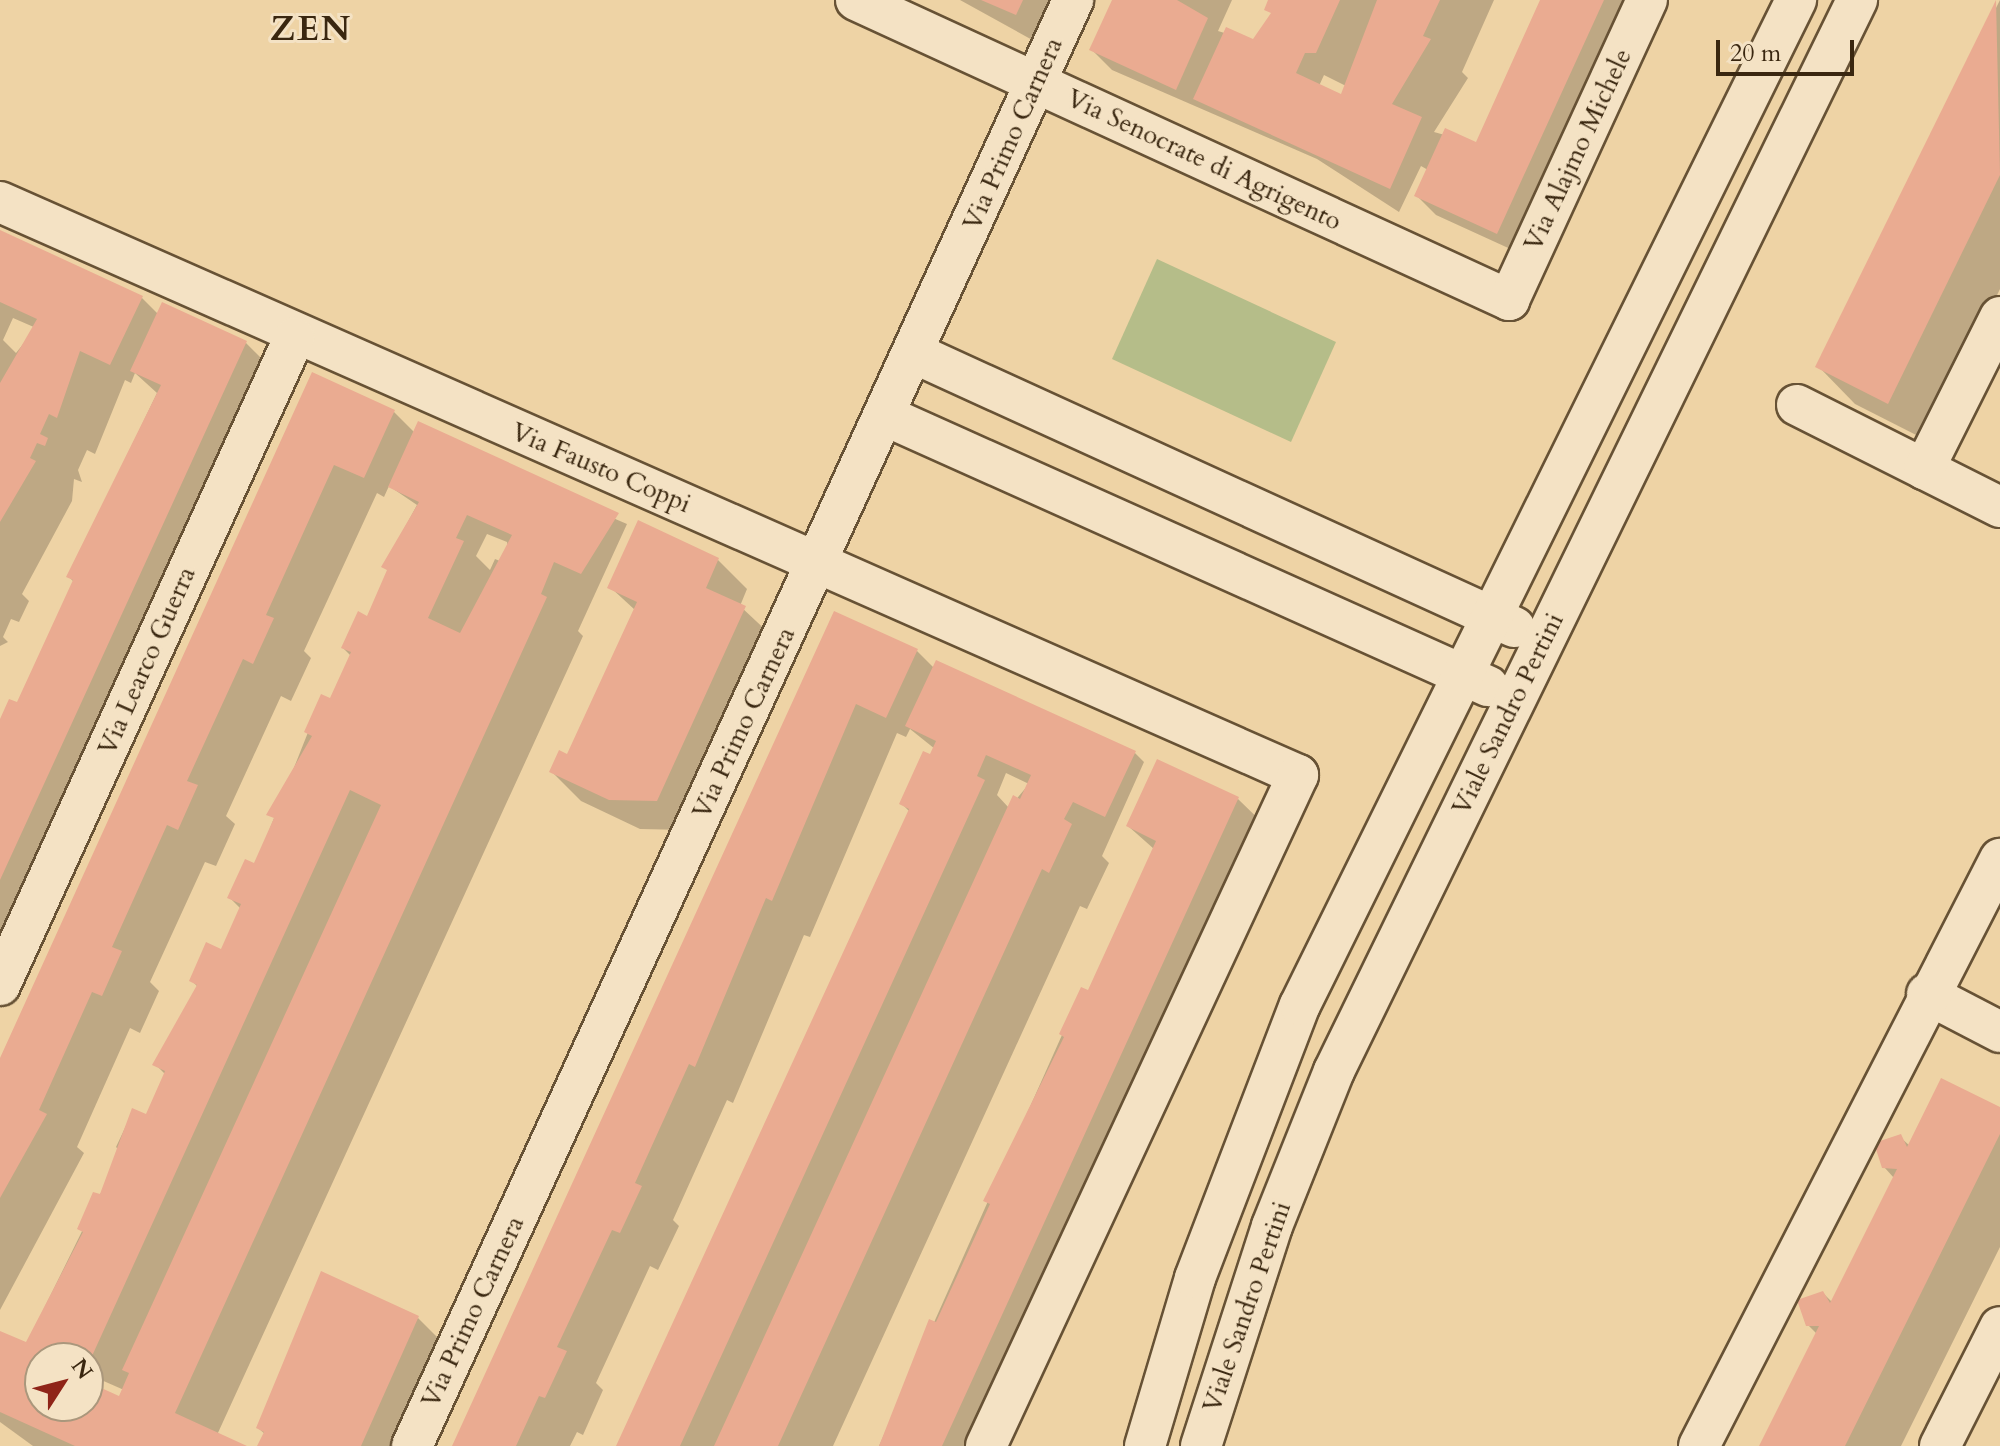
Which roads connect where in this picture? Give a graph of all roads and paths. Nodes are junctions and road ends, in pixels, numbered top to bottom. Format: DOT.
graph roads {
  1 [pos="856,0"];
  2 [pos="1073,0"];
  3 [pos="1647,0"];
  4 [pos="1796,0"];
  5 [pos="1857,0"];
  6 [pos="1037,83"];
  7 [pos="0,202"];
  8 [pos="1509,300"];
  9 [pos="2000,317"];
  10 [pos="294,338"];
  11 [pos="914,353"];
  12 [pos="1797,405"];
  13 [pos="886,416"];
  14 [pos="1924,469"];
  15 [pos="2000,507"];
  16 [pos="819,560"];
  17 [pos="1492,617"];
  18 [pos="1543,641"];
  19 [pos="1464,674"];
  20 [pos="1515,699"];
  21 [pos="2000,859"];
  22 [pos="0,985"];
  23 [pos="1927,994"];
  24 [pos="2000,1032"];
  25 [pos="2000,1327"];
  26 [pos="412,1446"];
  27 [pos="986,1446"];
  28 [pos="1145,1446"];
  29 [pos="1201,1446"];
  30 [pos="1699,1446"];
  31 [pos="1940,1446"];
  1 -- 6 [label="street, Via Senocrate di Agrigento"];
  2 -- 6 [label="street, Via Primo Carnera"];
  3 -- 8 [label="street, Via Alajmo Michele"];
  4 -- 17 [label="street, Viale Sandro Pertini"];
  5 -- 18 [label="street, Viale Sandro Pertini"];
  6 -- 8 [label="street, Via Senocrate di Agrigento"];
  6 -- 11 [label="street, Via Primo Carnera"];
  7 -- 10 [label="street, Via Fausto Coppi"];
  9 -- 14 [label="street"];
  10 -- 16 [label="street, Via Fausto Coppi"];
  10 -- 22 [label="street, Via Learco Guerra"];
  11 -- 13 [label="street, Via Primo Carnera"];
  11 -- 17 [label="street"];
  12 -- 14 [label="street"];
  13 -- 16 [label="street, Via Primo Carnera"];
  13 -- 19 [label="street"];
  14 -- 15 [label="street"];
  16 -- 26 [label="street, Via Primo Carnera"];
  16 -- 27 [label="street, Via Fausto Coppi"];
  17 -- 18 [label="street"];
  17 -- 19 [label="street, Viale Sandro Pertini"];
  18 -- 20 [label="street, Viale Sandro Pertini"];
  19 -- 20 [label="street"];
  19 -- 28 [label="street, Viale Sandro Pertini"];
  20 -- 29 [label="street, Viale Sandro Pertini"];
  21 -- 23 [label="street"];
  23 -- 24 [label="street"];
  23 -- 30 [label="street"];
  25 -- 31 [label="street"];
}
